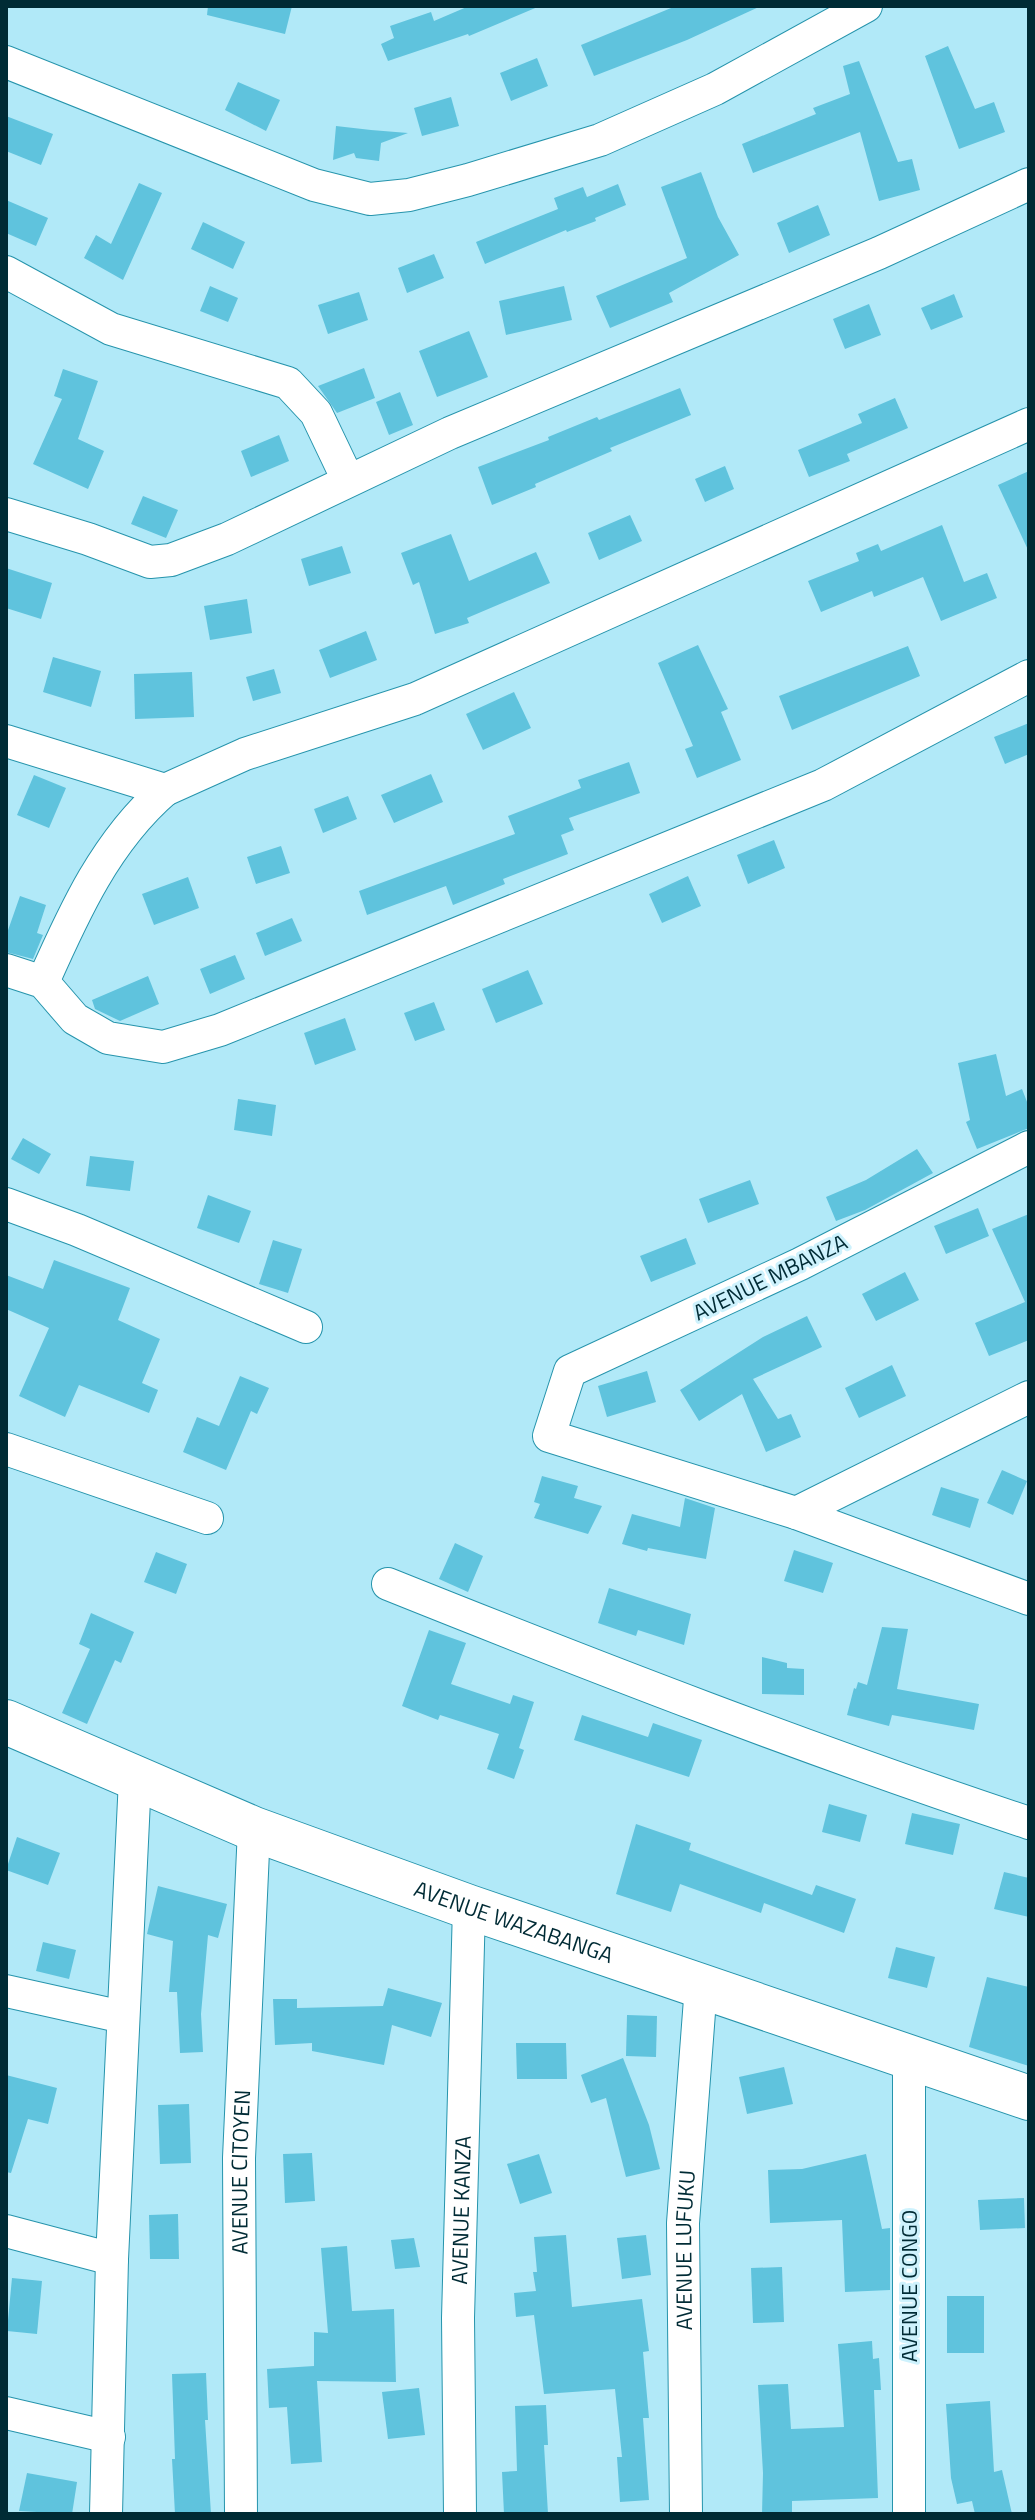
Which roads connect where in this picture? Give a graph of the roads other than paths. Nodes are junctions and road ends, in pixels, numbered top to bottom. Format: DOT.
graph roads {
  1 [pos="866,6"];
  2 [pos="6,62"];
  3 [pos="1029,184"];
  4 [pos="6,272"];
  5 [pos="1029,424"];
  6 [pos="348,480"];
  7 [pos="6,514"];
  8 [pos="1029,676"];
  9 [pos="6,741"];
  10 [pos="165,790"];
  11 [pos="6,970"];
  12 [pos="43,982"];
  13 [pos="1029,1147"];
  14 [pos="6,1204"];
  15 [pos="306,1327"];
  16 [pos="1029,1397"];
  17 [pos="6,1449"];
  18 [pos="796,1513"];
  19 [pos="207,1518"];
  20 [pos="388,1584"];
  21 [pos="1029,1599"];
  22 [pos="6,1722"];
  23 [pos="135,1779"];
  24 [pos="1029,1823"];
  25 [pos="254,1829"];
  26 [pos="469,1907"];
  27 [pos="701,1986"];
  28 [pos="6,1991"];
  29 [pos="123,2017"];
  30 [pos="909,2058"];
  31 [pos="1029,2098"];
  32 [pos="6,2231"];
  33 [pos="112,2259"];
  34 [pos="6,2413"];
  35 [pos="109,2437"];
  36 [pos="106,2514"];
  37 [pos="241,2514"];
  38 [pos="460,2514"];
  39 [pos="686,2514"];
  40 [pos="909,2514"];
  1 -- 2 [label="street"];
  3 -- 6 [label="street"];
  4 -- 6 [label="street"];
  5 -- 10 [label="street"];
  6 -- 7 [label="street"];
  8 -- 12 [label="street"];
  9 -- 10 [label="street"];
  10 -- 12 [label="street"];
  11 -- 12 [label="street"];
  13 -- 18 [label="street, AVENUE MBANZA"];
  14 -- 15 [label="street"];
  16 -- 18 [label="street"];
  17 -- 19 [label="street"];
  18 -- 21 [label="street"];
  20 -- 24 [label="street"];
  22 -- 23 [label="main road, AVENUE WAZABANGA"];
  23 -- 25 [label="main road, AVENUE WAZABANGA"];
  23 -- 29 [label="street"];
  25 -- 26 [label="main road, AVENUE WAZABANGA"];
  25 -- 37 [label="street, AVENUE CITOYEN"];
  26 -- 27 [label="main road, AVENUE WAZABANGA"];
  26 -- 38 [label="street, AVENUE KANZA"];
  27 -- 30 [label="main road, AVENUE WAZABANGA"];
  27 -- 39 [label="street, AVENUE LUFUKU"];
  28 -- 29 [label="street"];
  29 -- 33 [label="street"];
  30 -- 31 [label="main road, AVENUE WAZABANGA"];
  30 -- 40 [label="street, AVENUE CONGO"];
  32 -- 33 [label="street"];
  33 -- 35 [label="street"];
  34 -- 35 [label="street"];
  35 -- 36 [label="street"];
}
